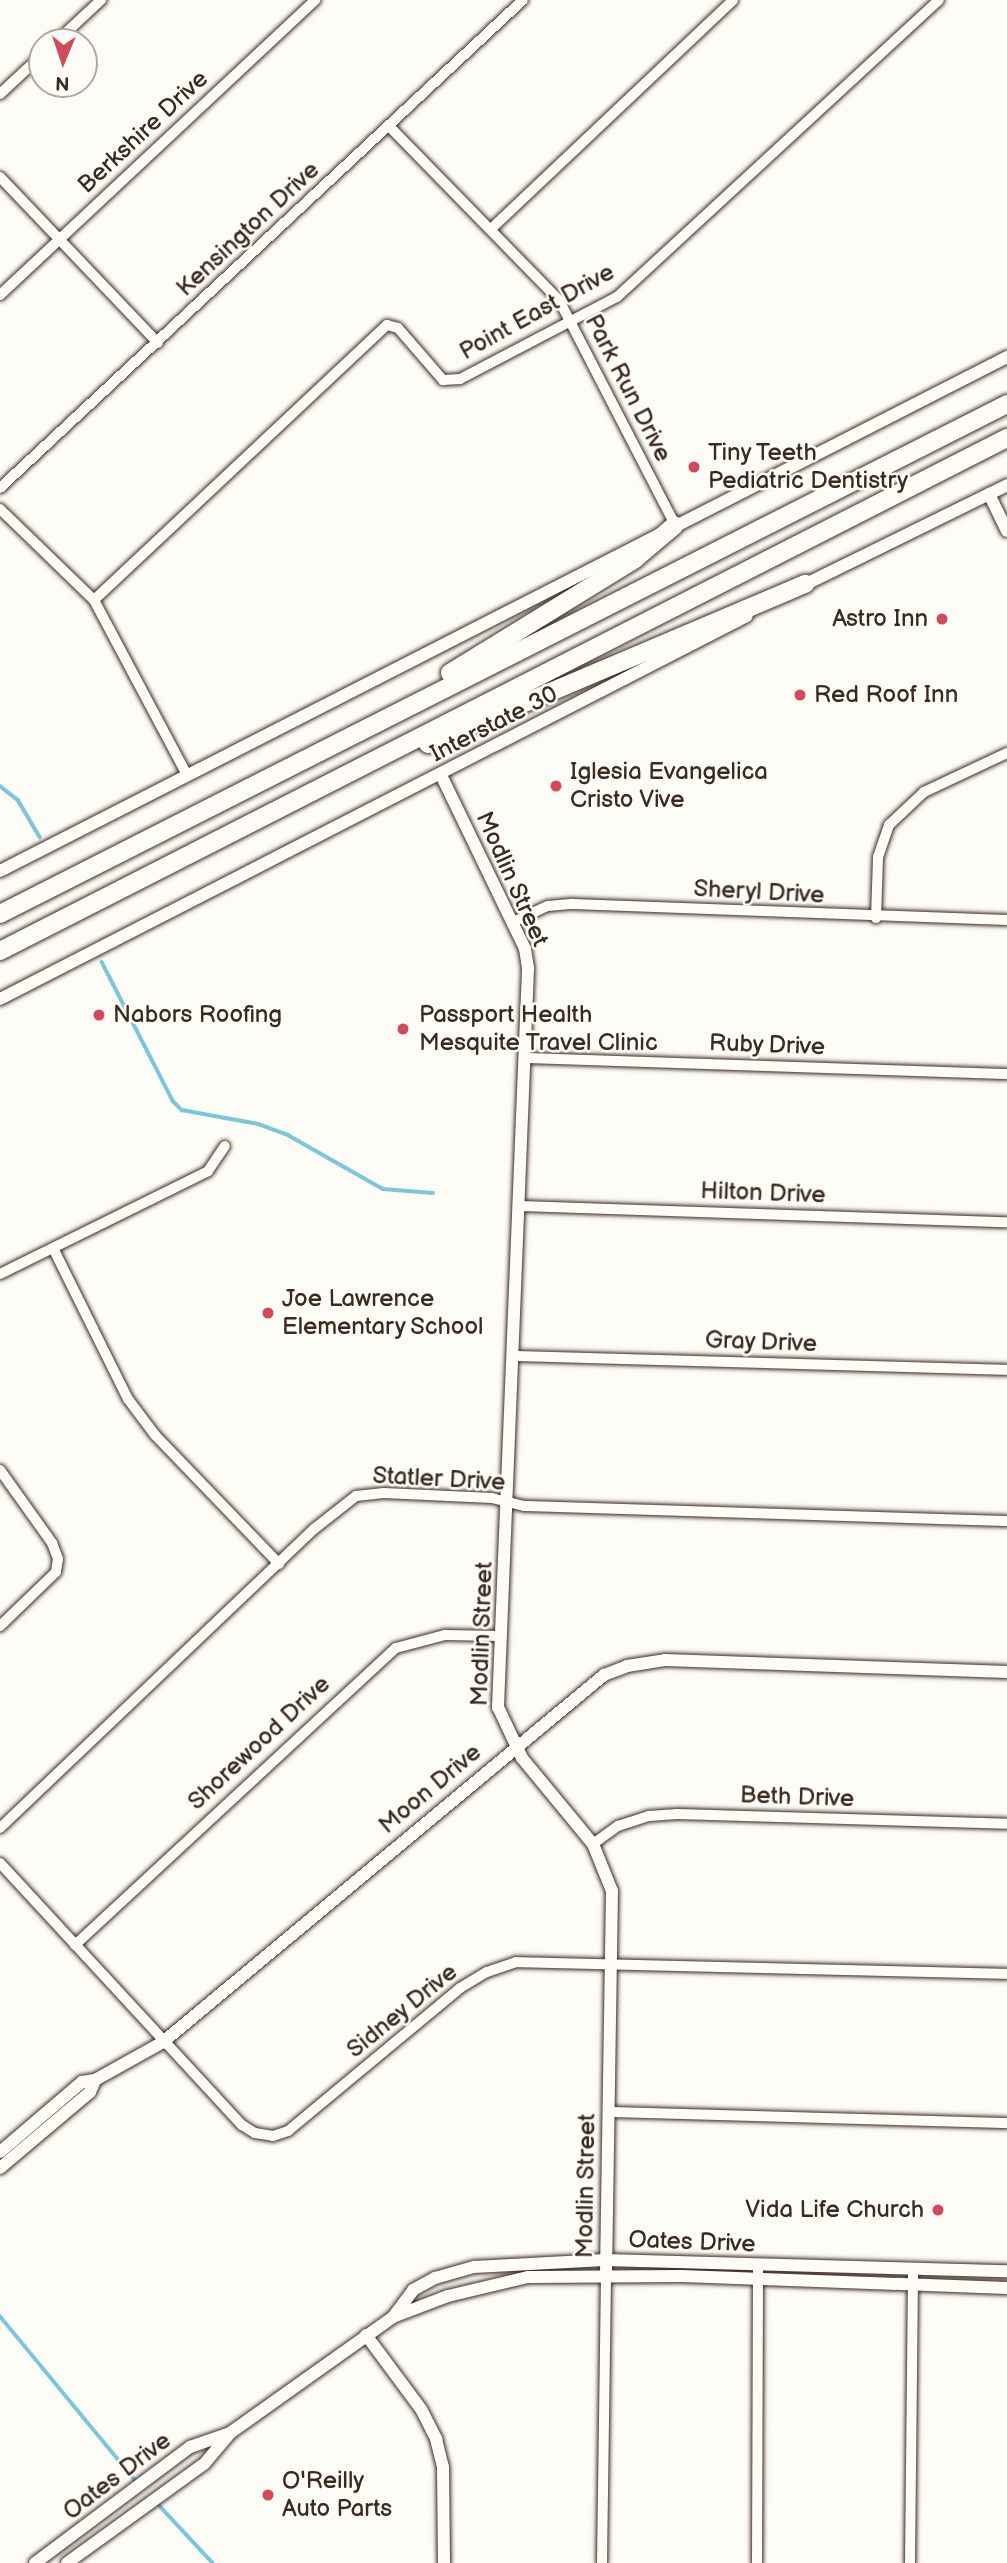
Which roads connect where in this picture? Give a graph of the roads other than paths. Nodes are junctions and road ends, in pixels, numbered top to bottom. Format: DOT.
graph roads {
  1 [pos="101,0"];
  2 [pos="315,0"];
  3 [pos="523,0"];
  4 [pos="733,0"];
  5 [pos="939,0"];
  6 [pos="71,28"];
  7 [pos="28,68"];
  8 [pos="0,94"];
  9 [pos="389,126"];
  10 [pos="0,177"];
  11 [pos="491,229"];
  12 [pos="59,240"];
  13 [pos="0,295"];
  14 [pos="571,322"];
  15 [pos="158,343"];
  16 [pos="1007,357"];
  17 [pos="1007,404"];
  18 [pos="1007,438"];
  19 [pos="1007,485"];
  20 [pos="0,488"];
  21 [pos="989,494"];
  22 [pos="0,509"];
  23 [pos="675,525"];
  24 [pos="1007,531"];
  25 [pos="805,584"];
  26 [pos="94,600"];
  27 [pos="355,733"];
  28 [pos="1007,753"];
  29 [pos="187,775"];
  30 [pos="442,775"];
  31 [pos="338,779"];
  32 [pos="0,871"];
  33 [pos="0,914"];
  34 [pos="876,918"];
  35 [pos="1007,920"];
  36 [pos="513,922"];
  37 [pos="0,951"];
  38 [pos="0,999"];
  39 [pos="525,1058"];
  40 [pos="1007,1074"];
  41 [pos="225,1146"];
  42 [pos="518,1206"];
  43 [pos="1007,1223"];
  44 [pos="53,1248"];
  45 [pos="0,1274"];
  46 [pos="513,1356"];
  47 [pos="1007,1370"];
  48 [pos="0,1470"];
  49 [pos="508,1502"];
  50 [pos="1007,1521"];
  51 [pos="279,1564"];
  52 [pos="0,1626"];
  53 [pos="501,1636"];
  54 [pos="1007,1672"];
  55 [pos="514,1747"];
  56 [pos="1007,1824"];
  57 [pos="0,1828"];
  58 [pos="593,1844"];
  59 [pos="0,1863"];
  60 [pos="75,1945"];
  61 [pos="614,1962"];
  62 [pos="1007,1974"];
  63 [pos="163,2042"];
  64 [pos="95,2080"];
  65 [pos="608,2112"];
  66 [pos="1007,2123"];
  67 [pos="0,2152"];
  68 [pos="0,2168"];
  69 [pos="605,2260"];
  70 [pos="758,2264"];
  71 [pos="913,2269"];
  72 [pos="1007,2271"];
  73 [pos="606,2275"];
  74 [pos="758,2280"];
  75 [pos="912,2285"];
  76 [pos="1007,2288"];
  77 [pos="393,2317"];
  78 [pos="366,2336"];
  79 [pos="230,2433"];
  80 [pos="35,2563"];
  81 [pos="68,2563"];
  82 [pos="444,2563"];
  83 [pos="602,2563"];
  84 [pos="757,2563"];
  85 [pos="910,2563"];
  1 -- 6 [label="street"];
  2 -- 12 [label="street, Berkshire Drive"];
  3 -- 9 [label="street, Kensington Drive"];
  4 -- 11 [label="street"];
  5 -- 14 [label="street, Point East Drive"];
  7 -- 8 [label="street"];
  9 -- 11 [label="street, Park Run Drive"];
  9 -- 15 [label="street, Kensington Drive"];
  10 -- 12 [label="street"];
  11 -- 14 [label="street, Park Run Drive"];
  12 -- 13 [label="street, Berkshire Drive"];
  12 -- 15 [label="street"];
  14 -- 23 [label="street, Park Run Drive"];
  14 -- 26 [label="street, Point East Drive"];
  15 -- 20 [label="street, Kensington Drive"];
  16 -- 23 [label="main road"];
  17 -- 27 [label="highway"];
  18 -- 31 [label="highway"];
  19 -- 21 [label="main road, Interstate 30"];
  21 -- 24 [label="main road"];
  21 -- 25 [label="main road, Interstate 30"];
  22 -- 26 [label="street"];
  23 -- 27 [label="highway"];
  23 -- 29 [label="main road"];
  25 -- 30 [label="main road, Interstate 30"];
  25 -- 31 [label="highway"];
  26 -- 29 [label="street"];
  27 -- 33 [label="highway"];
  28 -- 34 [label="street"];
  29 -- 32 [label="main road"];
  30 -- 36 [label="main road, Modlin Street"];
  30 -- 38 [label="main road, Interstate 30"];
  31 -- 37 [label="highway"];
  34 -- 35 [label="street, Sheryl Drive"];
  34 -- 36 [label="street, Sheryl Drive"];
  36 -- 39 [label="main road, Modlin Street"];
  39 -- 40 [label="street, Ruby Drive"];
  39 -- 42 [label="main road, Modlin Street"];
  41 -- 44 [label="street"];
  42 -- 43 [label="street, Hilton Drive"];
  42 -- 46 [label="main road, Modlin Street"];
  44 -- 45 [label="street"];
  44 -- 51 [label="street"];
  46 -- 47 [label="street, Gray Drive"];
  46 -- 49 [label="main road, Modlin Street"];
  48 -- 52 [label="street"];
  49 -- 50 [label="street, Statler Drive"];
  49 -- 51 [label="street, Statler Drive"];
  49 -- 53 [label="main road, Modlin Street"];
  51 -- 57 [label="street, Statler Drive"];
  53 -- 55 [label="main road, Modlin Street"];
  53 -- 60 [label="street, Shorewood Drive"];
  54 -- 55 [label="main road, Moon Drive"];
  55 -- 58 [label="main road, Modlin Street"];
  55 -- 63 [label="main road, Moon Drive"];
  56 -- 58 [label="street, Beth Drive"];
  58 -- 61 [label="main road, Modlin Street"];
  59 -- 60 [label="street, Sidney Drive"];
  60 -- 63 [label="street, Sidney Drive"];
  61 -- 62 [label="street, Sidney Drive"];
  61 -- 63 [label="street, Sidney Drive"];
  61 -- 65 [label="main road, Modlin Street"];
  63 -- 64 [label="main road, Moon Drive"];
  64 -- 67 [label="main road, Moon Drive"];
  64 -- 68 [label="main road, Moon Drive"];
  65 -- 66 [label="street"];
  65 -- 69 [label="main road, Modlin Street"];
  69 -- 70 [label="main road, Oates Drive"];
  69 -- 73 [label="main road, Modlin Street"];
  69 -- 77 [label="main road, Oates Drive"];
  70 -- 71 [label="main road, Oates Drive"];
  70 -- 74 [label="street"];
  71 -- 72 [label="main road, Oates Drive"];
  71 -- 75 [label="street"];
  73 -- 74 [label="main road, Oates Drive"];
  73 -- 77 [label="main road, Oates Drive"];
  73 -- 83 [label="street, Modlin Street"];
  74 -- 75 [label="main road, Oates Drive"];
  74 -- 84 [label="street"];
  75 -- 76 [label="main road, Oates Drive"];
  75 -- 85 [label="street"];
  77 -- 78 [label="main road, Oates Drive"];
  78 -- 79 [label="main road, Oates Drive"];
  78 -- 82 [label="main road"];
  79 -- 80 [label="main road, Oates Drive"];
  79 -- 81 [label="main road, Oates Drive"];
}
